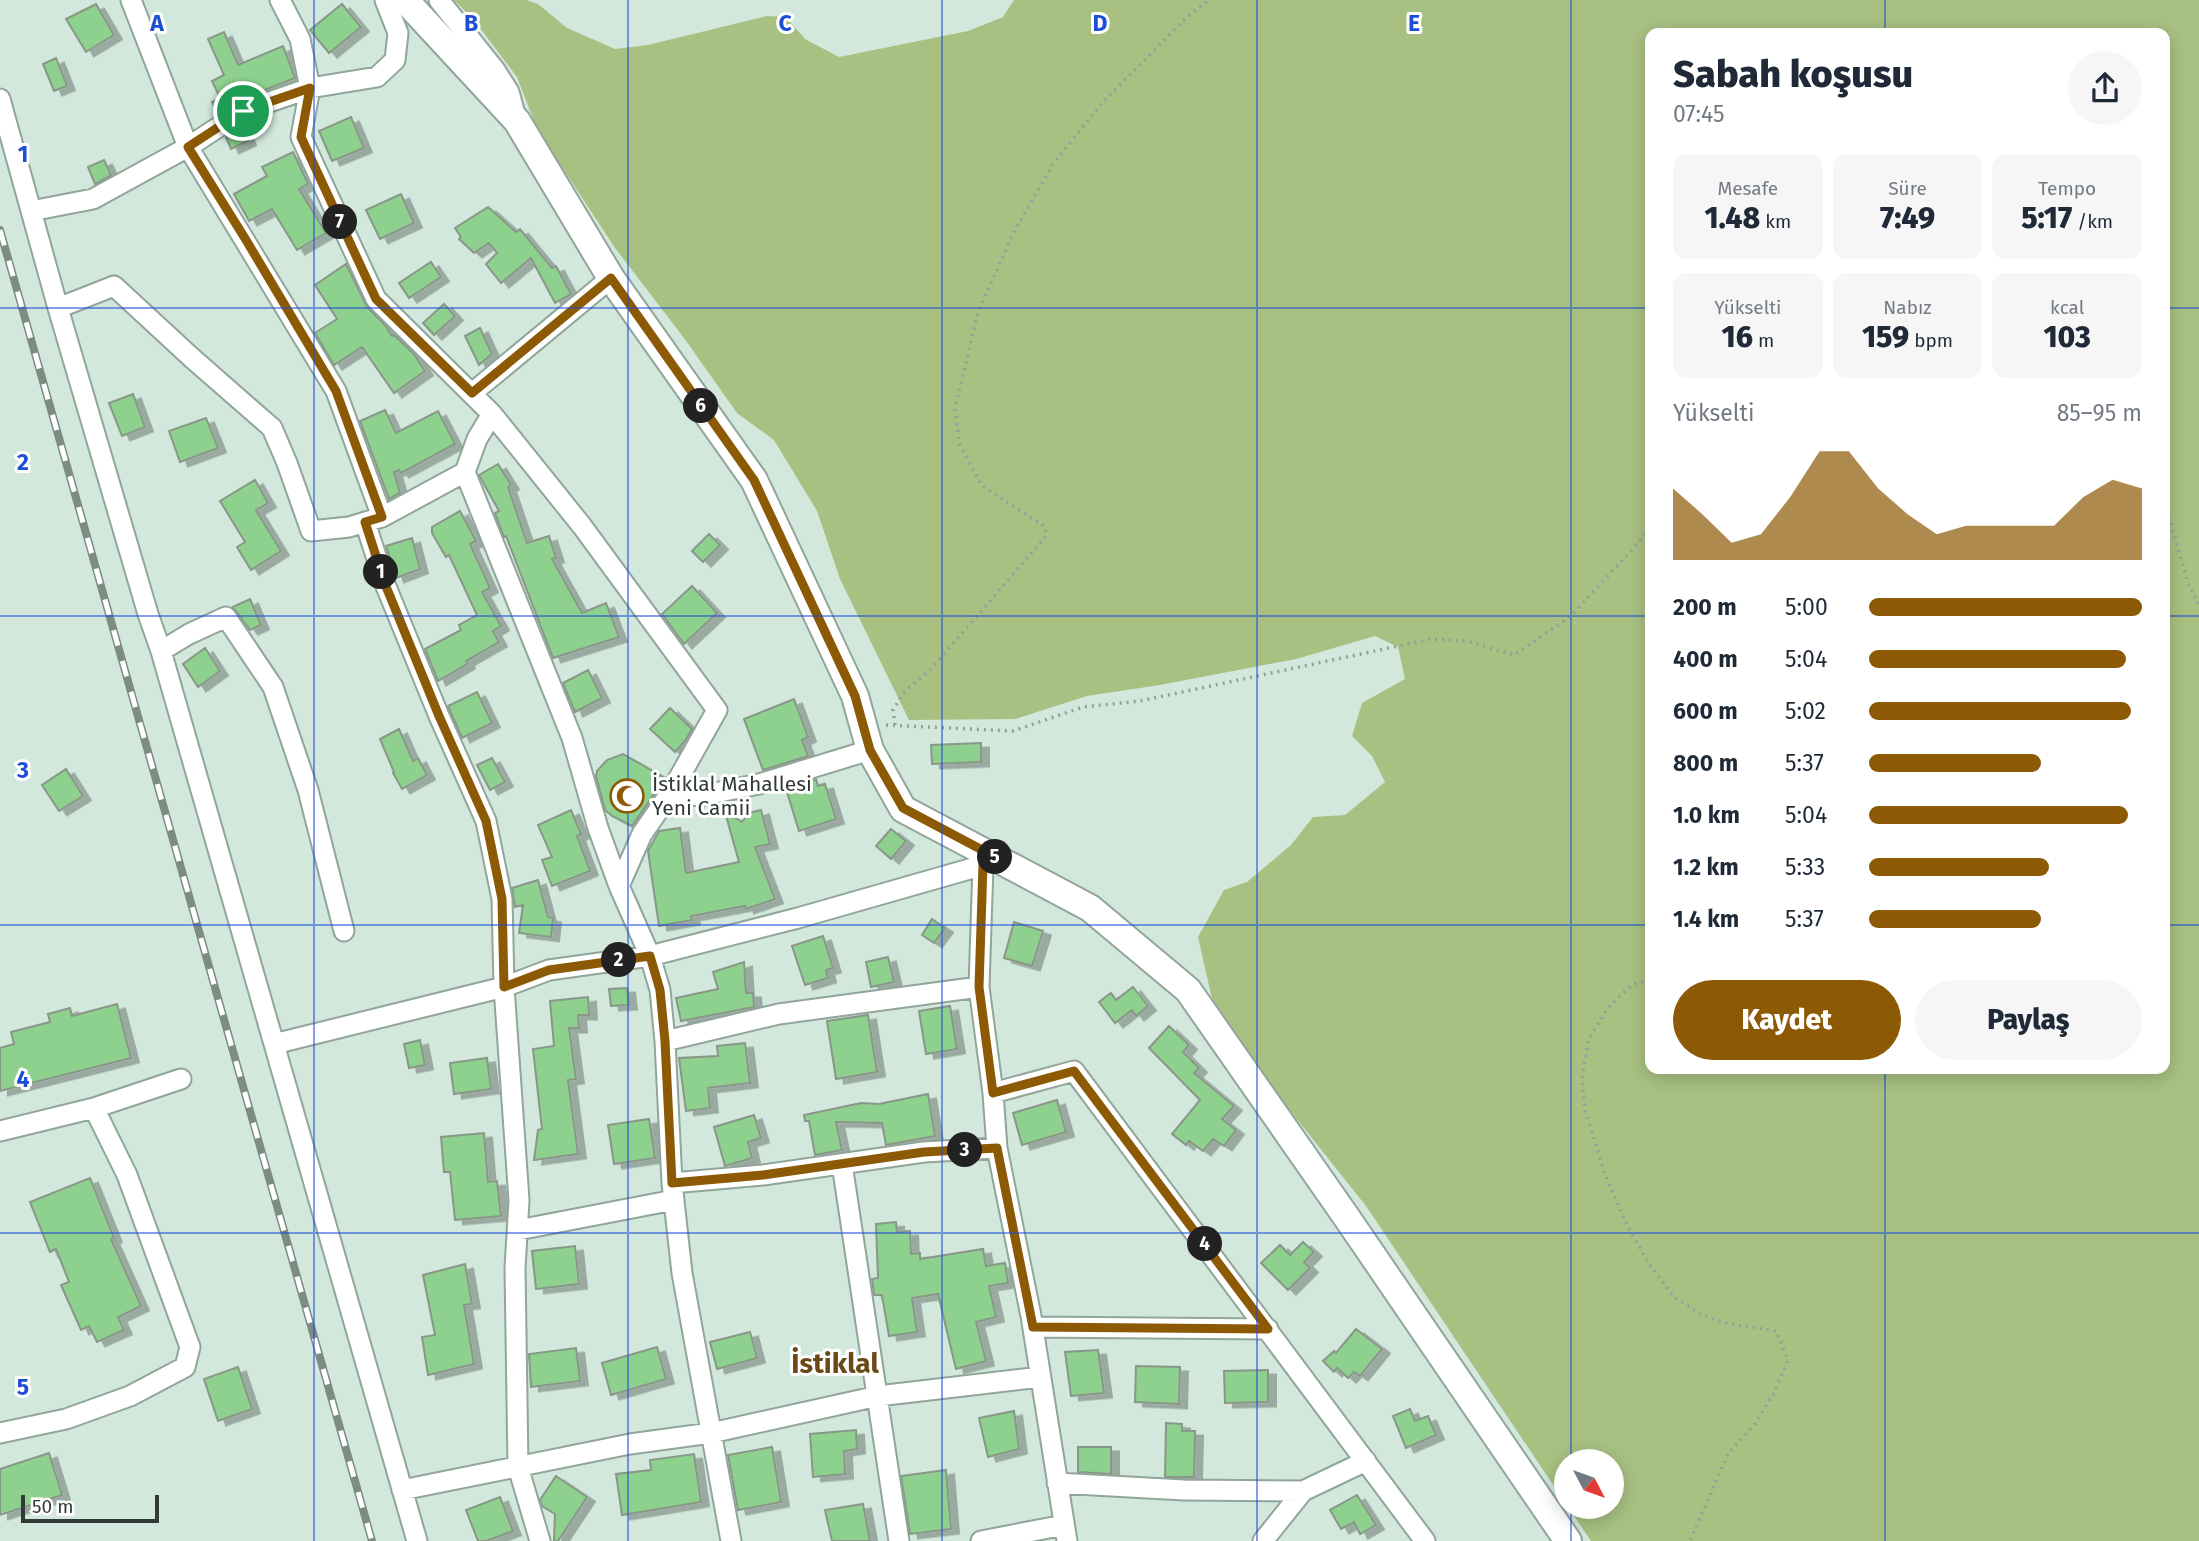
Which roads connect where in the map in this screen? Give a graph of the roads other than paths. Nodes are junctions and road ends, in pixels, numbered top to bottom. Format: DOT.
graph roads {
  1 [pos="131,0"];
  2 [pos="280,0"];
  3 [pos="385,0"];
  4 [pos="405,0"];
  5 [pos="439,0"];
  6 [pos="310,88"];
  7 [pos="0,99"];
  8 [pos="517,121"];
  9 [pos="188,147"];
  10 [pos="31,211"];
  11 [pos="611,278"];
  12 [pos="58,307"];
  13 [pos="472,393"];
  14 [pos="492,414"];
  15 [pos="465,472"];
  16 [pos="373,520"];
  17 [pos="161,651"];
  18 [pos="866,738"];
  19 [pos="671,792"];
  20 [pos="992,862"];
  21 [pos="619,886"];
  22 [pos="344,931"];
  23 [pos="650,956"];
  24 [pos="504,987"];
  25 [pos="979,987"];
  26 [pos="665,1041"];
  27 [pos="274,1044"];
  28 [pos="181,1079"];
  29 [pos="993,1093"];
  30 [pos="94,1108"];
  31 [pos="0,1130"];
  32 [pos="997,1148"];
  33 [pos="842,1164"];
  34 [pos="673,1192"];
  35 [pos="518,1230"];
  36 [pos="1033,1327"];
  37 [pos="1268,1329"];
  38 [pos="1041,1377"];
  39 [pos="878,1396"];
  40 [pos="0,1433"];
  41 [pos="710,1433"];
  42 [pos="1366,1461"];
  43 [pos="518,1467"];
  44 [pos="1057,1483"];
  45 [pos="402,1490"];
  46 [pos="1303,1490"];
  47 [pos="1066,1533"];
  48 [pos="416,1541"];
  49 [pos="540,1541"];
  50 [pos="731,1541"];
  51 [pos="900,1541"];
  52 [pos="981,1541"];
  53 [pos="1263,1541"];
  54 [pos="1425,1541"];
  55 [pos="1568,1541"];
  1 -- 9 [label="street"];
  2 -- 6 [label="street"];
  3 -- 6 [label="street"];
  4 -- 8 [label="street"];
  5 -- 8 [label="street"];
  6 -- 9 [label="street"];
  6 -- 13 [label="street"];
  7 -- 10 [label="street"];
  8 -- 11 [label="street"];
  9 -- 10 [label="street"];
  9 -- 16 [label="street"];
  10 -- 12 [label="street"];
  11 -- 13 [label="street"];
  11 -- 18 [label="street"];
  12 -- 16 [label="street"];
  12 -- 17 [label="street"];
  13 -- 14 [label="street"];
  14 -- 15 [label="street"];
  14 -- 19 [label="street"];
  15 -- 16 [label="street"];
  15 -- 21 [label="street"];
  16 -- 24 [label="street"];
  17 -- 22 [label="street"];
  17 -- 27 [label="street"];
  18 -- 19 [label="street"];
  18 -- 20 [label="street"];
  19 -- 21 [label="street"];
  20 -- 23 [label="street"];
  20 -- 25 [label="street"];
  20 -- 55 [label="street"];
  21 -- 23 [label="street"];
  23 -- 24 [label="street"];
  23 -- 26 [label="street"];
  24 -- 27 [label="street"];
  24 -- 35 [label="street"];
  25 -- 26 [label="street"];
  25 -- 29 [label="street"];
  26 -- 34 [label="street"];
  27 -- 45 [label="street"];
  28 -- 30 [label="street"];
  29 -- 32 [label="street"];
  29 -- 37 [label="street"];
  30 -- 31 [label="street"];
  30 -- 40 [label="street"];
  32 -- 33 [label="street"];
  32 -- 36 [label="street"];
  33 -- 34 [label="street"];
  33 -- 39 [label="street"];
  34 -- 35 [label="street"];
  34 -- 41 [label="street"];
  35 -- 43 [label="street"];
  36 -- 37 [label="street"];
  36 -- 38 [label="street"];
  37 -- 42 [label="street"];
  38 -- 39 [label="street"];
  38 -- 44 [label="street"];
  39 -- 41 [label="street"];
  39 -- 51 [label="street"];
  41 -- 43 [label="street"];
  41 -- 50 [label="street"];
  42 -- 46 [label="street"];
  42 -- 54 [label="street"];
  43 -- 45 [label="street"];
  43 -- 49 [label="street"];
  44 -- 46 [label="street"];
  44 -- 47 [label="street"];
  45 -- 48 [label="street"];
  46 -- 53 [label="street"];
  47 -- 52 [label="street"];
}
